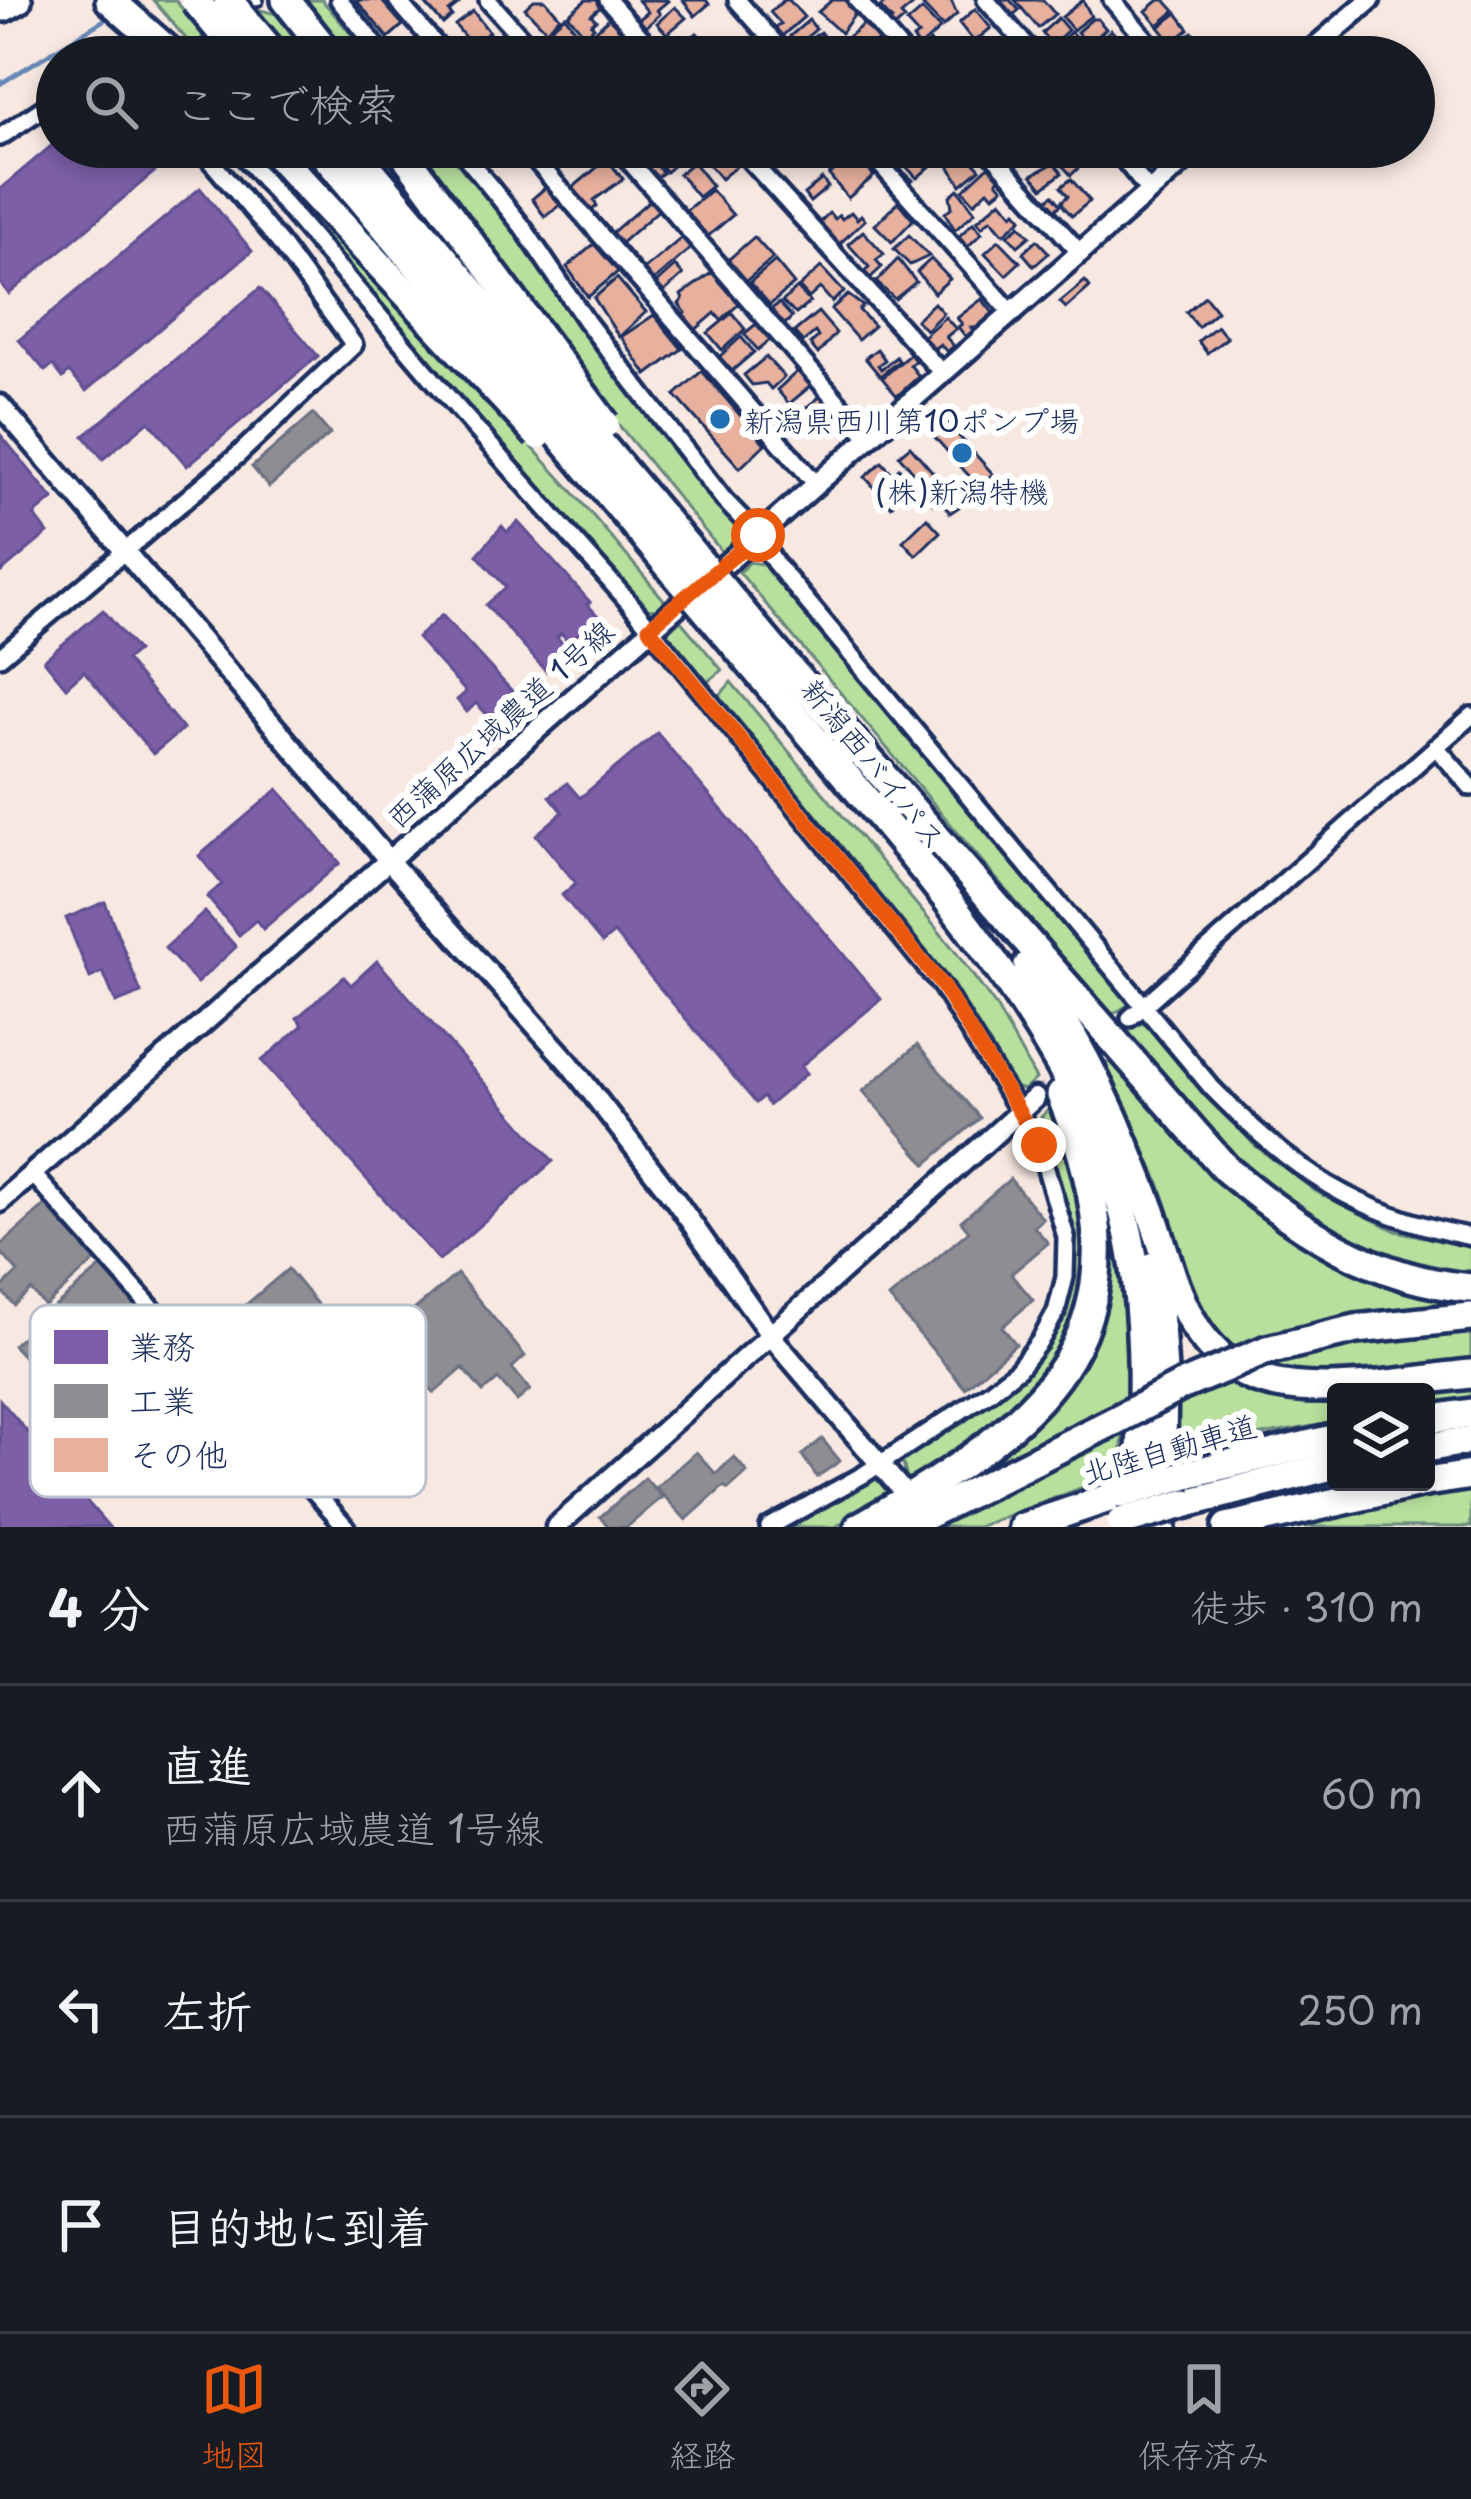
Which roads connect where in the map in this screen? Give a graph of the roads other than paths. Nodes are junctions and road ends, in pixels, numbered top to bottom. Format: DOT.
graph roads {
  1 [pos="110,0"];
  2 [pos="195,0"];
  3 [pos="261,0"];
  4 [pos="339,0"];
  5 [pos="397,0"];
  6 [pos="488,0"];
  7 [pos="608,0"];
  8 [pos="737,0"];
  9 [pos="857,0"];
  10 [pos="986,0"];
  11 [pos="1112,0"];
  12 [pos="1370,0"];
  13 [pos="289,4"];
  14 [pos="224,9"];
  15 [pos="141,15"];
  16 [pos="164,36"];
  17 [pos="225,36"];
  18 [pos="253,36"];
  19 [pos="314,36"];
  20 [pos="368,36"];
  21 [pos="428,36"];
  22 [pos="520,36"];
  23 [pos="640,36"];
  24 [pos="769,36"];
  25 [pos="889,36"];
  26 [pos="1018,36"];
  27 [pos="1143,36"];
  28 [pos="1328,36"];
  29 [pos="36,113"];
  30 [pos="0,137"];
  31 [pos="217,168"];
  32 [pos="254,168"];
  33 [pos="289,168"];
  34 [pos="336,168"];
  35 [pos="368,168"];
  36 [pos="414,168"];
  37 [pos="475,168"];
  38 [pos="542,168"];
  39 [pos="635,168"];
  40 [pos="757,168"];
  41 [pos="884,168"];
  42 [pos="1005,168"];
  43 [pos="1131,168"];
  44 [pos="1176,168"];
  45 [pos="1149,191"];
  46 [pos="1081,254"];
  47 [pos="1013,314"];
  48 [pos="943,374"];
  49 [pos="0,405"];
  50 [pos="869,438"];
  51 [pos="816,484"];
  52 [pos="758,535"];
  53 [pos="125,550"];
  54 [pos="699,602"];
  55 [pos="649,628"];
  56 [pos="0,657"];
  57 [pos="778,676"];
  58 [pos="1471,716"];
  59 [pos="1436,747"];
  60 [pos="1471,787"];
  61 [pos="901,801"];
  62 [pos="390,862"];
  63 [pos="1146,1005"];
  64 [pos="1024,1009"];
  65 [pos="1130,1018"];
  66 [pos="1028,1104"];
  67 [pos="1129,1156"];
  68 [pos="32,1173"];
  69 [pos="0,1202"];
  70 [pos="1471,1238"];
  71 [pos="1471,1288"];
  72 [pos="149,1305"];
  73 [pos="1471,1317"];
  74 [pos="771,1336"];
  75 [pos="1471,1374"];
  76 [pos="1471,1414"];
  77 [pos="1435,1419"];
  78 [pos="1471,1440"];
  79 [pos="1327,1441"];
  80 [pos="1435,1446"];
  81 [pos="879,1462"];
  82 [pos="1327,1467"];
  83 [pos="1471,1474"];
  84 [pos="1435,1480"];
  85 [pos="901,1489"];
  86 [pos="1187,1489"];
  87 [pos="1385,1491"];
  88 [pos="319,1497"];
  89 [pos="1122,1518"];
  90 [pos="346,1527"];
  91 [pos="556,1527"];
  92 [pos="769,1527"];
  93 [pos="859,1527"];
  94 [pos="902,1527"];
  95 [pos="1023,1527"];
  96 [pos="1161,1527"];
  97 [pos="1227,1527"];
  1 -- 15 [label="highway"];
  2 -- 17 [label="highway, bridge"];
  3 -- 13 [label="lane"];
  3 -- 14 [label="lane"];
  4 -- 20 [label="street"];
  5 -- 21 [label="street"];
  6 -- 22 [label="street"];
  7 -- 23 [label="street"];
  8 -- 24 [label="street"];
  9 -- 25 [label="street"];
  10 -- 26 [label="street"];
  11 -- 27 [label="street"];
  12 -- 28 [label="street"];
  13 -- 19 [label="highway"];
  14 -- 18 [label="highway, bridge"];
  15 -- 16 [label="highway"];
  29 -- 30 [label="street"];
  31 -- 53 [label="street"];
  32 -- 55 [label="street"];
  33 -- 54 [label="highway, bridge"];
  34 -- 54 [label="highway, 新潟西バイパス, bridge"];
  35 -- 57 [label="highway, 新潟西バイパス, bridge"];
  36 -- 57 [label="highway, bridge"];
  37 -- 52 [label="street"];
  38 -- 51 [label="street"];
  39 -- 50 [label="street"];
  40 -- 48 [label="street"];
  41 -- 47 [label="street"];
  42 -- 46 [label="street"];
  43 -- 45 [label="street"];
  44 -- 45 [label="street, 西蒲原広域農道 1号線"];
  45 -- 46 [label="street, 西蒲原広域農道 1号線"];
  46 -- 47 [label="street, 西蒲原広域農道 1号線"];
  47 -- 48 [label="street, 西蒲原広域農道 1号線"];
  48 -- 50 [label="street, 西蒲原広域農道 1号線"];
  49 -- 53 [label="street"];
  50 -- 51 [label="street, 西蒲原広域農道 1号線"];
  51 -- 52 [label="street, 西蒲原広域農道 1号線"];
  52 -- 55 [label="street, 西蒲原広域農道 1号線"];
  52 -- 63 [label="street"];
  53 -- 56 [label="street"];
  53 -- 62 [label="street"];
  54 -- 57 [label="highway, 新潟西バイパス, bridge"];
  55 -- 62 [label="street, 西蒲原広域農道 1号線"];
  55 -- 66 [label="street"];
  57 -- 61 [label="highway, 新潟西バイパス"];
  57 -- 64 [label="highway, 新潟西バイパス"];
  58 -- 59 [label="street"];
  59 -- 60 [label="street"];
  59 -- 63 [label="street"];
  61 -- 67 [label="highway"];
  61 -- 71 [label="highway, 新潟西バイパス"];
  62 -- 68 [label="street, 西蒲原広域農道 1号線"];
  62 -- 74 [label="street"];
  63 -- 65 [label="street"];
  63 -- 70 [label="street"];
  64 -- 89 [label="highway, 新潟西バイパス"];
  64 -- 93 [label="highway"];
  66 -- 74 [label="street"];
  66 -- 81 [label="street"];
  67 -- 75 [label="highway"];
  67 -- 96 [label="highway"];
  68 -- 69 [label="street, 西蒲原広域農道 1号線"];
  68 -- 72 [label="street"];
  73 -- 94 [label="highway, bridge"];
  74 -- 81 [label="street"];
  74 -- 91 [label="street"];
  76 -- 77 [label="highway"];
  78 -- 80 [label="highway"];
  79 -- 86 [label="highway, 北陸自動車道"];
  81 -- 85 [label="street"];
  81 -- 92 [label="street"];
  82 -- 86 [label="highway, 北陸自動車道"];
  83 -- 84 [label="highway"];
  86 -- 89 [label="highway, 北陸自動車道, bridge"];
  87 -- 97 [label="highway"];
  88 -- 90 [label="street"];
  89 -- 95 [label="highway, 北陸自動車道"];
}
